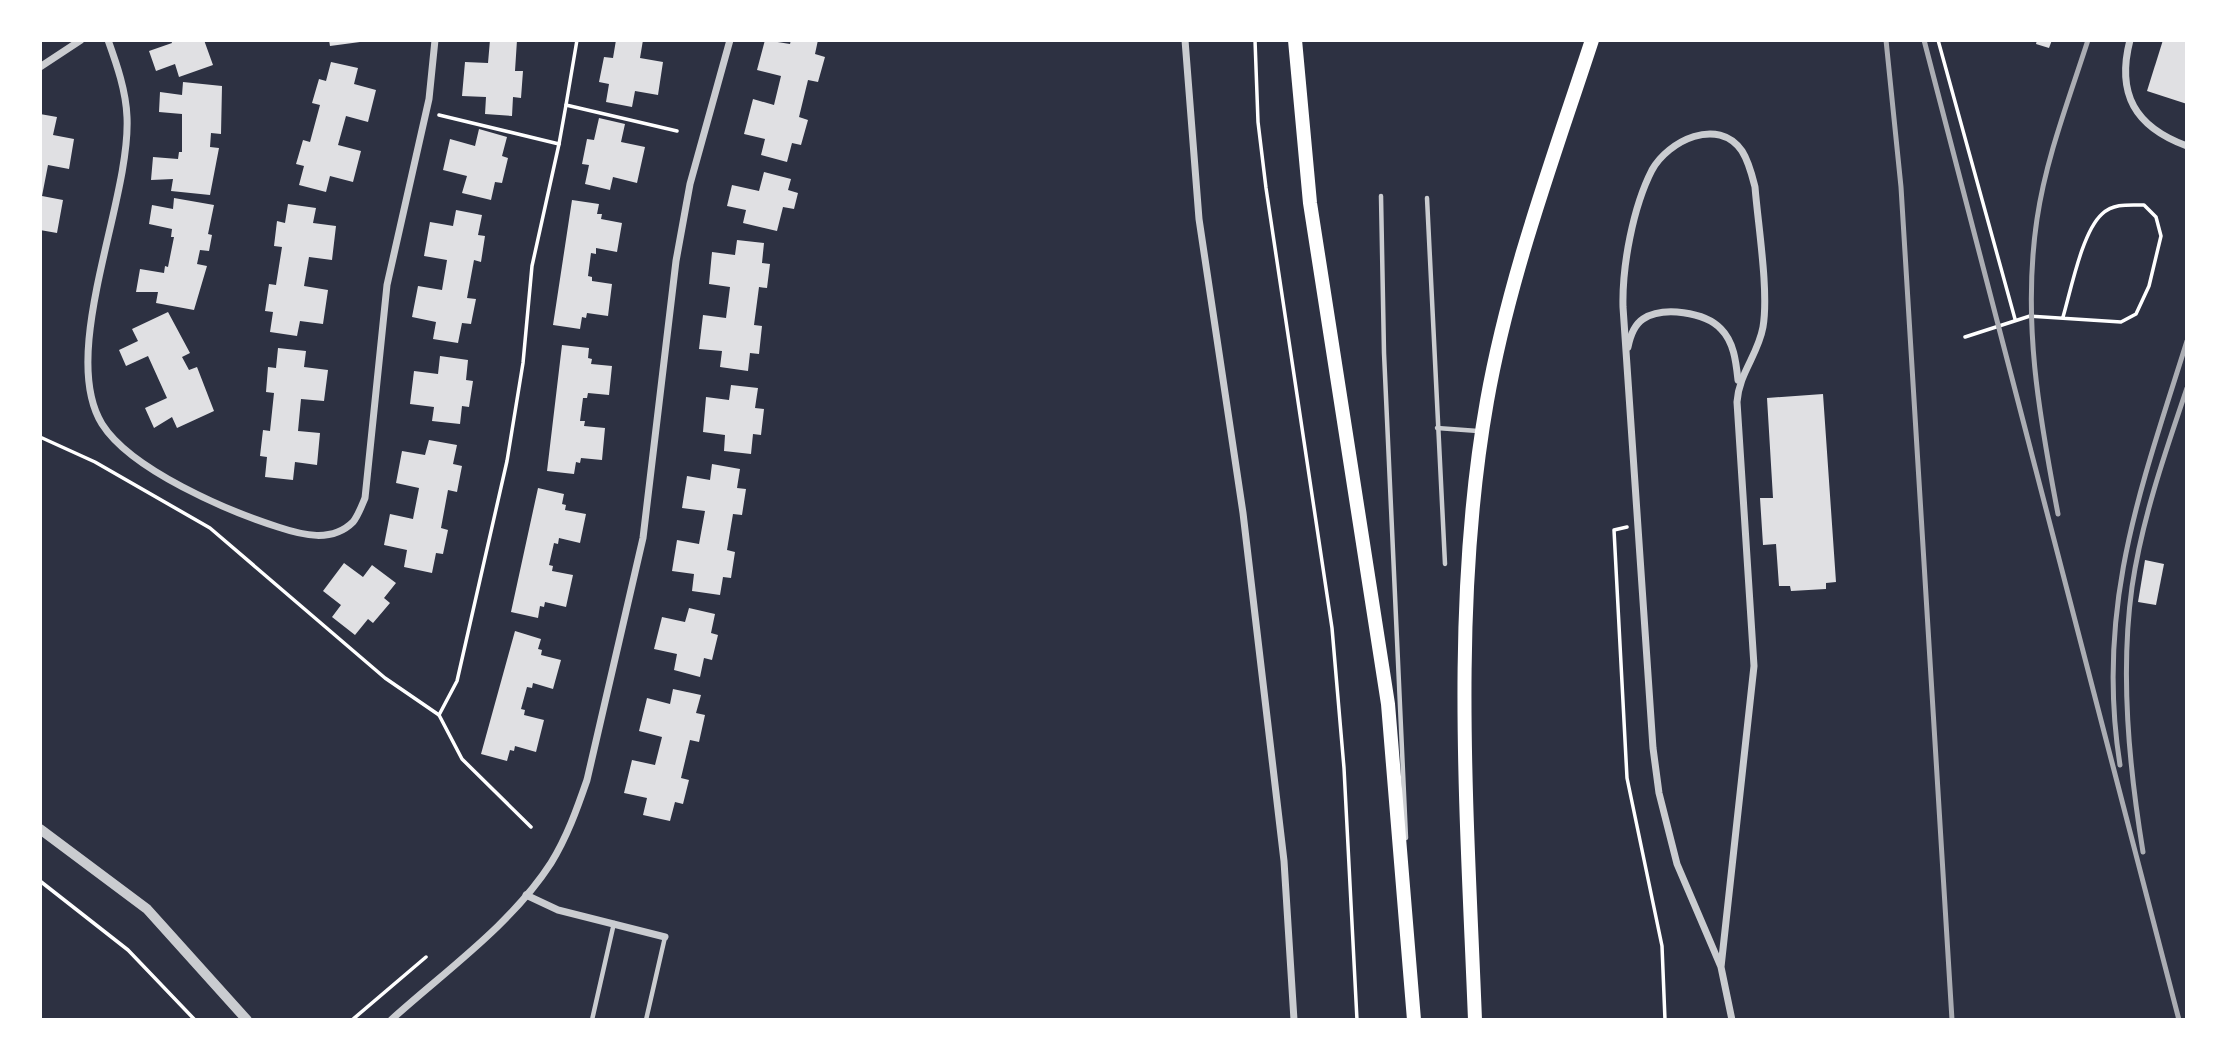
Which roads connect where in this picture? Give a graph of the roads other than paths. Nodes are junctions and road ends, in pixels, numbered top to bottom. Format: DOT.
graph roads {
  1 [pos="81,40"];
  2 [pos="108,40"];
  3 [pos="435,40"];
  4 [pos="730,40"];
  5 [pos="1185,40"];
  6 [pos="1295,40"];
  7 [pos="1592,40"];
  8 [pos="2130,40"];
  9 [pos="40,67"];
  10 [pos="2187,146"];
  11 [pos="1381,196"];
  12 [pos="1427,198"];
  13 [pos="1626,358"];
  14 [pos="1738,384"];
  15 [pos="1437,428"];
  16 [pos="1483,432"];
  17 [pos="1445,564"];
  18 [pos="40,829"];
  19 [pos="526,895"];
  20 [pos="614,923"];
  21 [pos="666,937"];
  22 [pos="1410,951"];
  23 [pos="1721,967"];
  24 [pos="247,1020"];
  25 [pos="391,1020"];
  26 [pos="592,1020"];
  27 [pos="646,1020"];
  28 [pos="1294,1020"];
  29 [pos="1414,1020"];
  30 [pos="1475,1020"];
  31 [pos="1732,1020"];
  1 -- 9 [label="street"];
  2 -- 3 [label="street"];
  4 -- 19 [label="street"];
  5 -- 28 [label="street"];
  6 -- 22 [label="highway"];
  7 -- 16 [label="highway"];
  8 -- 10 [label="street"];
  11 -- 22 [label="lane"];
  12 -- 15 [label="lane"];
  13 -- 14 [label="street"];
  13 -- 14 [label="street"];
  13 -- 23 [label="street"];
  14 -- 23 [label="street"];
  15 -- 16 [label="lane"];
  15 -- 17 [label="lane"];
  16 -- 30 [label="highway"];
  18 -- 24 [label="street"];
  19 -- 20 [label="street"];
  19 -- 25 [label="street"];
  20 -- 21 [label="street"];
  20 -- 26 [label="lane"];
  21 -- 27 [label="lane"];
  22 -- 29 [label="highway"];
  23 -- 31 [label="street"];
}
